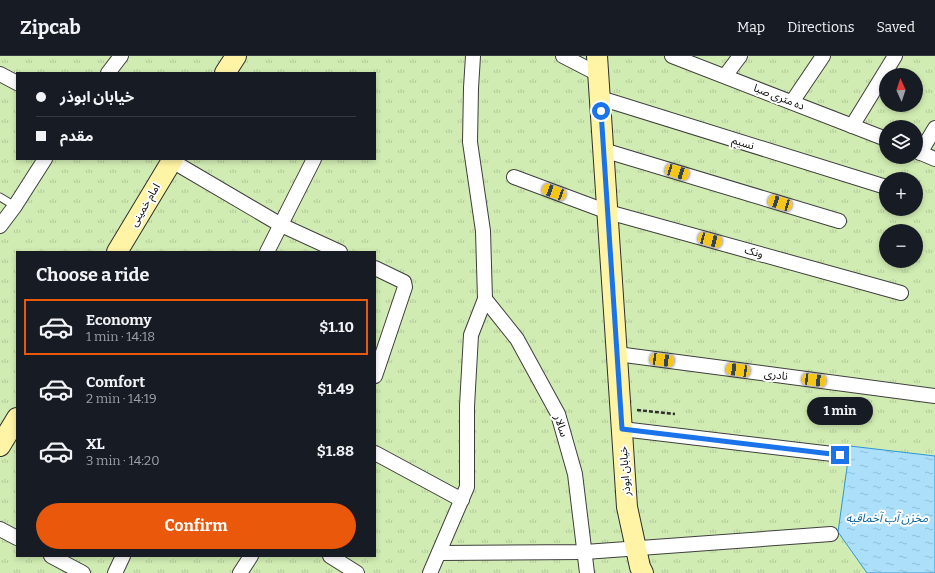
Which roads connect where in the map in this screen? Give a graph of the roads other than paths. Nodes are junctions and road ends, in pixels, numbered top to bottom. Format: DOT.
graph roads {
  1 [pos="121,56"];
  2 [pos="236,56"];
  3 [pos="473,56"];
  4 [pos="563,56"];
  5 [pos="672,56"];
  6 [pos="740,56"];
  7 [pos="823,56"];
  8 [pos="896,56"];
  9 [pos="598,65"];
  10 [pos="109,72"];
  11 [pos="226,72"];
  12 [pos="0,74"];
  13 [pos="726,76"];
  14 [pos="16,82"];
  15 [pos="600,98"];
  16 [pos="792,102"];
  17 [pos="852,126"];
  18 [pos="935,128"];
  19 [pos="879,136"];
  20 [pos="923,145"];
  21 [pos="603,150"];
  22 [pos="923,154"];
  23 [pos="935,159"];
  24 [pos="44,160"];
  25 [pos="173,160"];
  26 [pos="314,160"];
  27 [pos="514,177"];
  28 [pos="879,186"];
  29 [pos="0,197"];
  30 [pos="15,206"];
  31 [pos="608,212"];
  32 [pos="839,220"];
  33 [pos="281,225"];
  34 [pos="0,226"];
  35 [pos="118,251"];
  36 [pos="268,251"];
  37 [pos="338,251"];
  38 [pos="376,268"];
  39 [pos="901,293"];
  40 [pos="485,299"];
  41 [pos="617,354"];
  42 [pos="376,373"];
  43 [pos="935,396"];
  44 [pos="16,420"];
  45 [pos="622,429"];
  46 [pos="0,446"];
  47 [pos="376,454"];
  48 [pos="840,455"];
  49 [pos="462,500"];
  50 [pos="0,530"];
  51 [pos="831,534"];
  52 [pos="16,538"];
  53 [pos="636,549"];
  54 [pos="585,552"];
  55 [pos="439,553"];
  56 [pos="53,557"];
  57 [pos="123,557"];
  58 [pos="250,557"];
  59 [pos="332,557"];
  60 [pos="83,573"];
  61 [pos="115,573"];
  62 [pos="240,573"];
  63 [pos="357,573"];
  64 [pos="430,573"];
  65 [pos="587,573"];
  66 [pos="644,573"];
  1 -- 10 [label="street"];
  2 -- 11 [label="main road"];
  3 -- 40 [label="street"];
  4 -- 9 [label="street"];
  5 -- 13 [label="street, ده متری صبا"];
  6 -- 13 [label="street"];
  7 -- 16 [label="street"];
  8 -- 17 [label="street"];
  9 -- 15 [label="main road, خیابان ابوذر"];
  12 -- 14 [label="street"];
  13 -- 16 [label="street, ده متری صبا"];
  15 -- 21 [label="main road, خیابان ابوذر"];
  15 -- 28 [label="street, نسیم"];
  16 -- 17 [label="street, ده متری صبا"];
  17 -- 19 [label="street, ده متری صبا"];
  18 -- 20 [label="street"];
  21 -- 31 [label="main road, خیابان ابوذر"];
  21 -- 32 [label="street"];
  22 -- 23 [label="street"];
  24 -- 30 [label="street"];
  25 -- 33 [label="street"];
  25 -- 35 [label="main road, امام خمینی"];
  26 -- 33 [label="street"];
  27 -- 31 [label="street, ونک"];
  29 -- 30 [label="lane"];
  30 -- 34 [label="street"];
  31 -- 39 [label="street, ونک"];
  31 -- 41 [label="main road, خیابان ابوذر"];
  33 -- 36 [label="street"];
  33 -- 37 [label="street"];
  38 -- 42 [label="street"];
  40 -- 49 [label="street"];
  40 -- 54 [label="street, سالار"];
  41 -- 43 [label="street, نادری"];
  41 -- 45 [label="main road, خیابان ابوذر"];
  44 -- 46 [label="main road"];
  45 -- 48 [label="street"];
  45 -- 53 [label="main road, خیابان ابوذر"];
  47 -- 49 [label="street"];
  49 -- 55 [label="street"];
  50 -- 52 [label="street"];
  51 -- 53 [label="street"];
  53 -- 54 [label="street"];
  53 -- 66 [label="main road, خیابان ابوذر"];
  54 -- 55 [label="street"];
  54 -- 65 [label="street, سالار"];
  55 -- 64 [label="street"];
  56 -- 60 [label="street"];
  57 -- 61 [label="street"];
  58 -- 62 [label="street"];
  59 -- 63 [label="street"];
}
